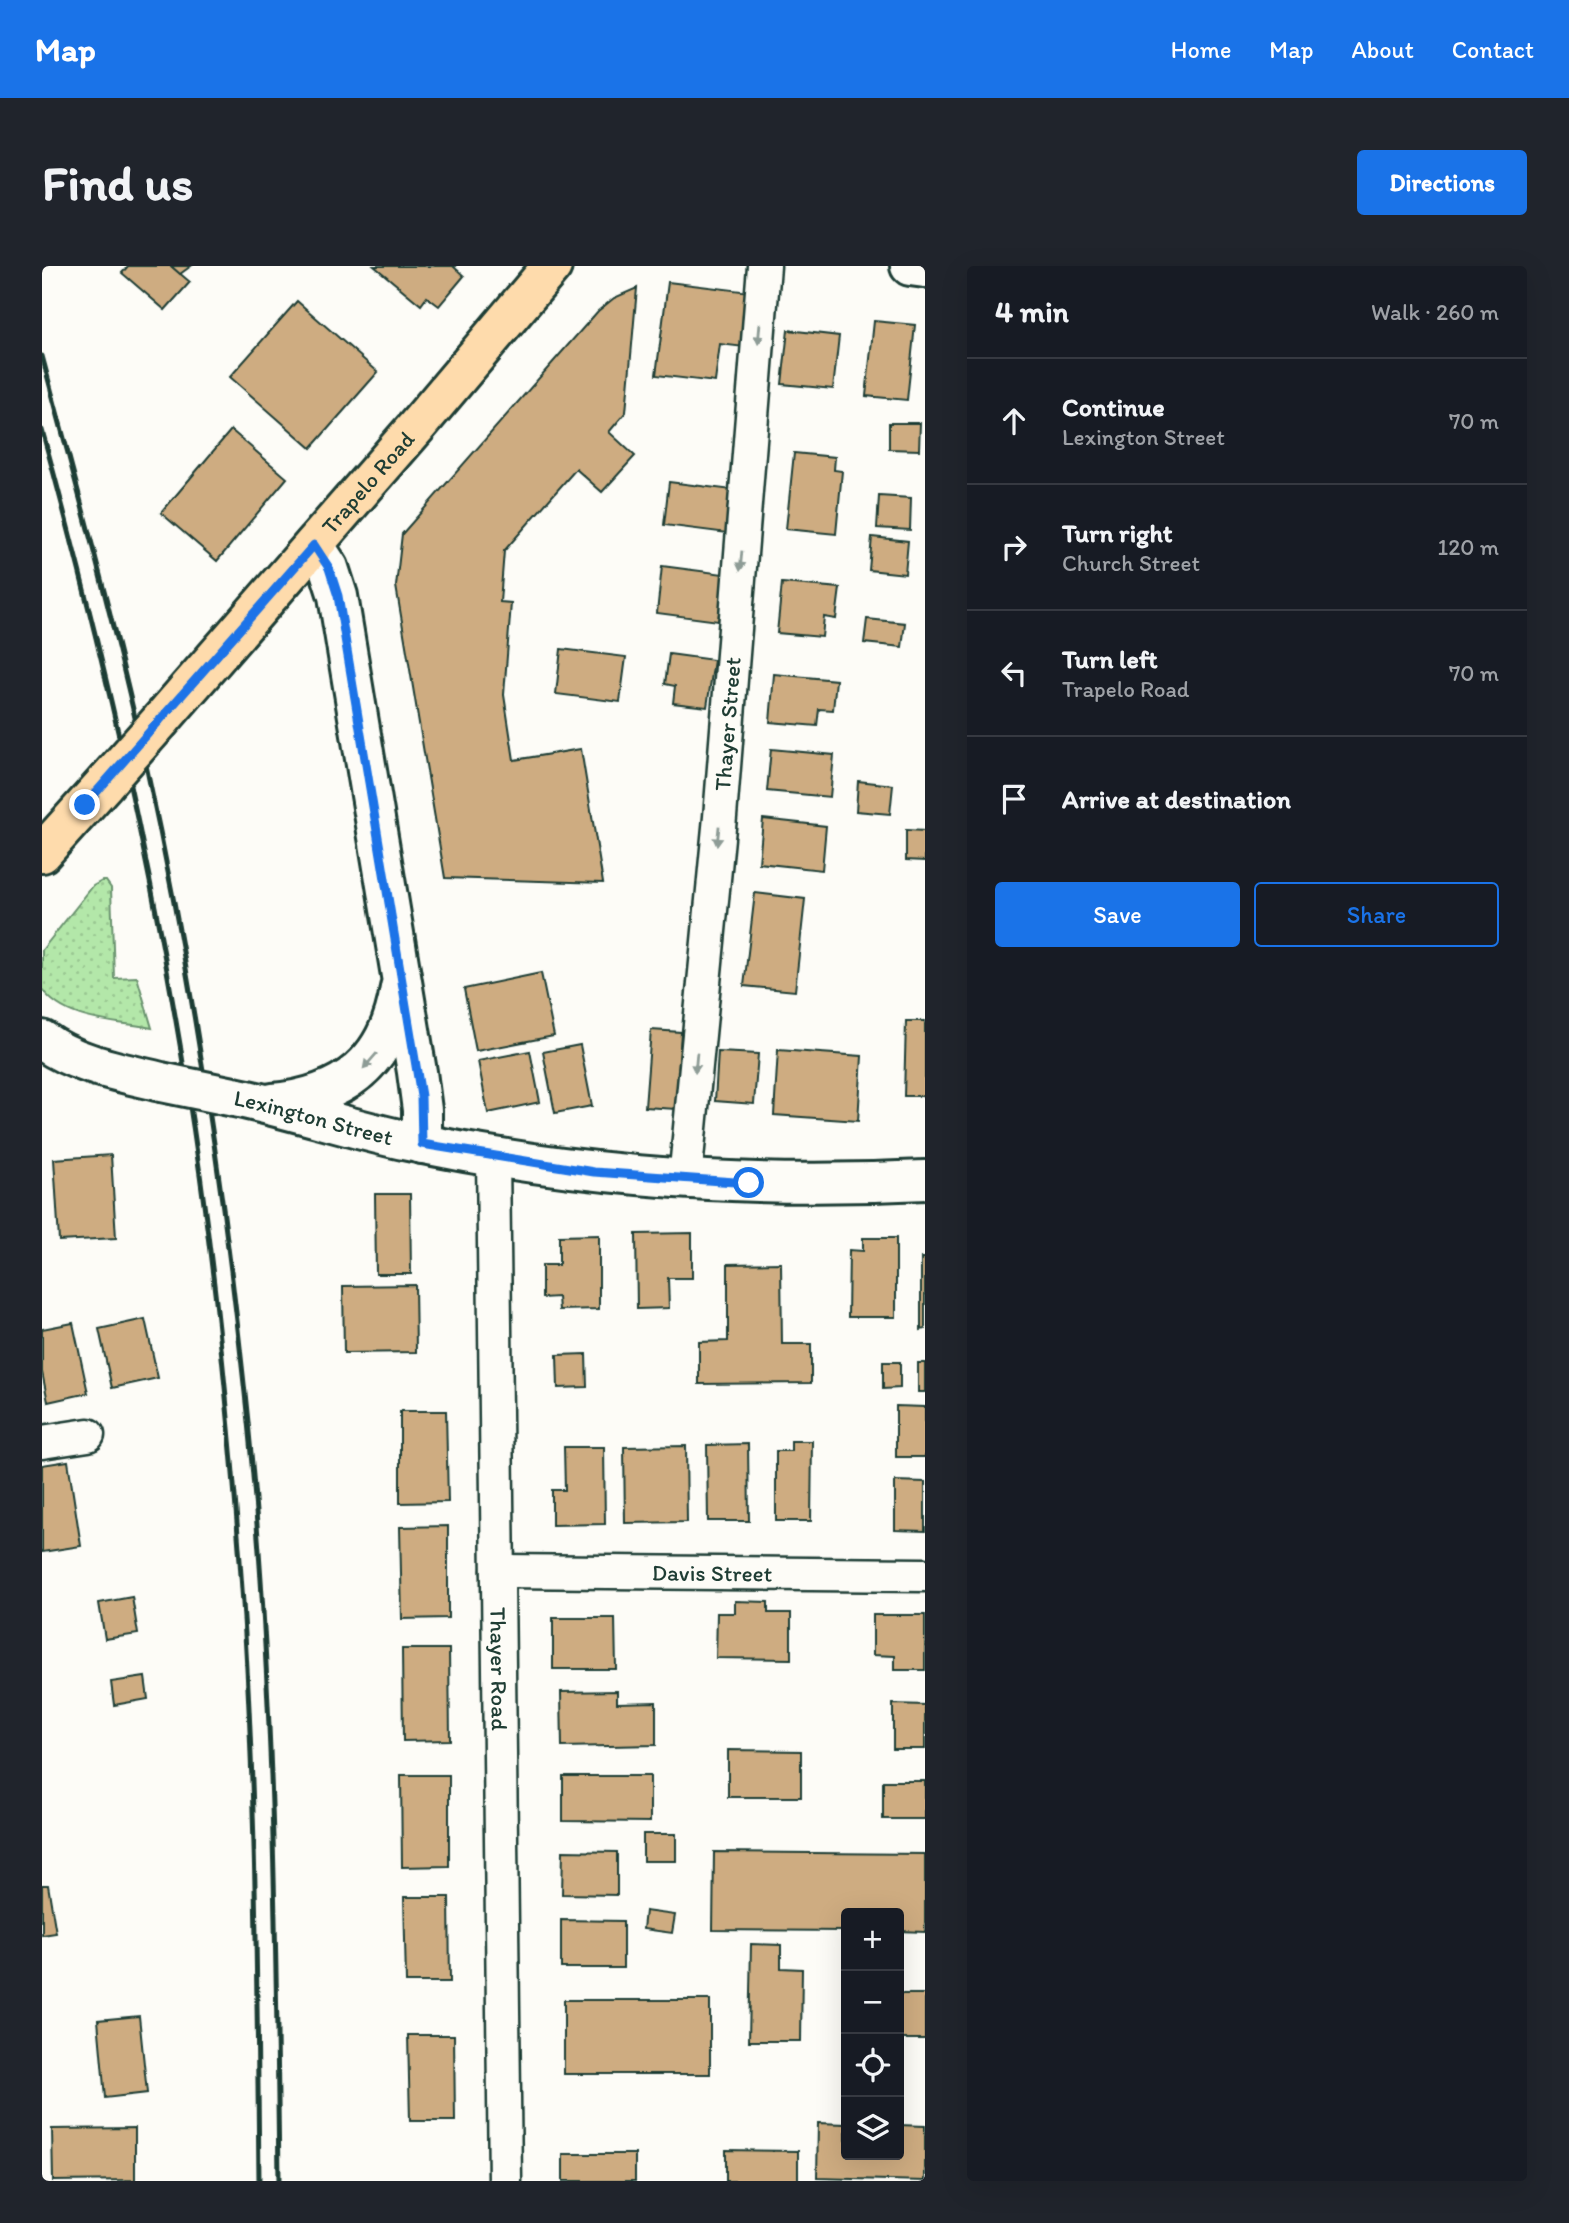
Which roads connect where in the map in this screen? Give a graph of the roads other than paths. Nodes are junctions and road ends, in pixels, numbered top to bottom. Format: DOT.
graph roads {
  1 [pos="552,266"];
  2 [pos="764,266"];
  3 [pos="910,266"];
  4 [pos="925,268"];
  5 [pos="314,545"];
  6 [pos="42,853"];
  7 [pos="401,975"];
  8 [pos="42,1040"];
  9 [pos="42,1075"];
  10 [pos="161,1082"];
  11 [pos="251,1100"];
  12 [pos="422,1144"];
  13 [pos="493,1157"];
  14 [pos="685,1180"];
  15 [pos="925,1180"];
  16 [pos="88,1435"];
  17 [pos="42,1442"];
  18 [pos="498,1571"];
  19 [pos="925,1575"];
  20 [pos="505,2181"];
  1 -- 5 [label="main road, Trapelo Road"];
  2 -- 14 [label="street, Thayer Street, one-way"];
  3 -- 4 [label="street"];
  5 -- 6 [label="main road, Trapelo Road, bridge"];
  5 -- 7 [label="street"];
  7 -- 11 [label="street, one-way"];
  7 -- 12 [label="street"];
  8 -- 10 [label="street, Lexington Street"];
  9 -- 10 [label="street, Lexington Street"];
  10 -- 11 [label="street, Lexington Street, bridge"];
  11 -- 12 [label="street, Lexington Street"];
  12 -- 13 [label="street, Lexington Street"];
  13 -- 14 [label="street, Lexington Street"];
  13 -- 18 [label="street, Thayer Road"];
  14 -- 15 [label="street, Lexington Street"];
  16 -- 17 [label="street"];
  18 -- 19 [label="street, Davis Street"];
  18 -- 20 [label="street, Thayer Road"];
}
